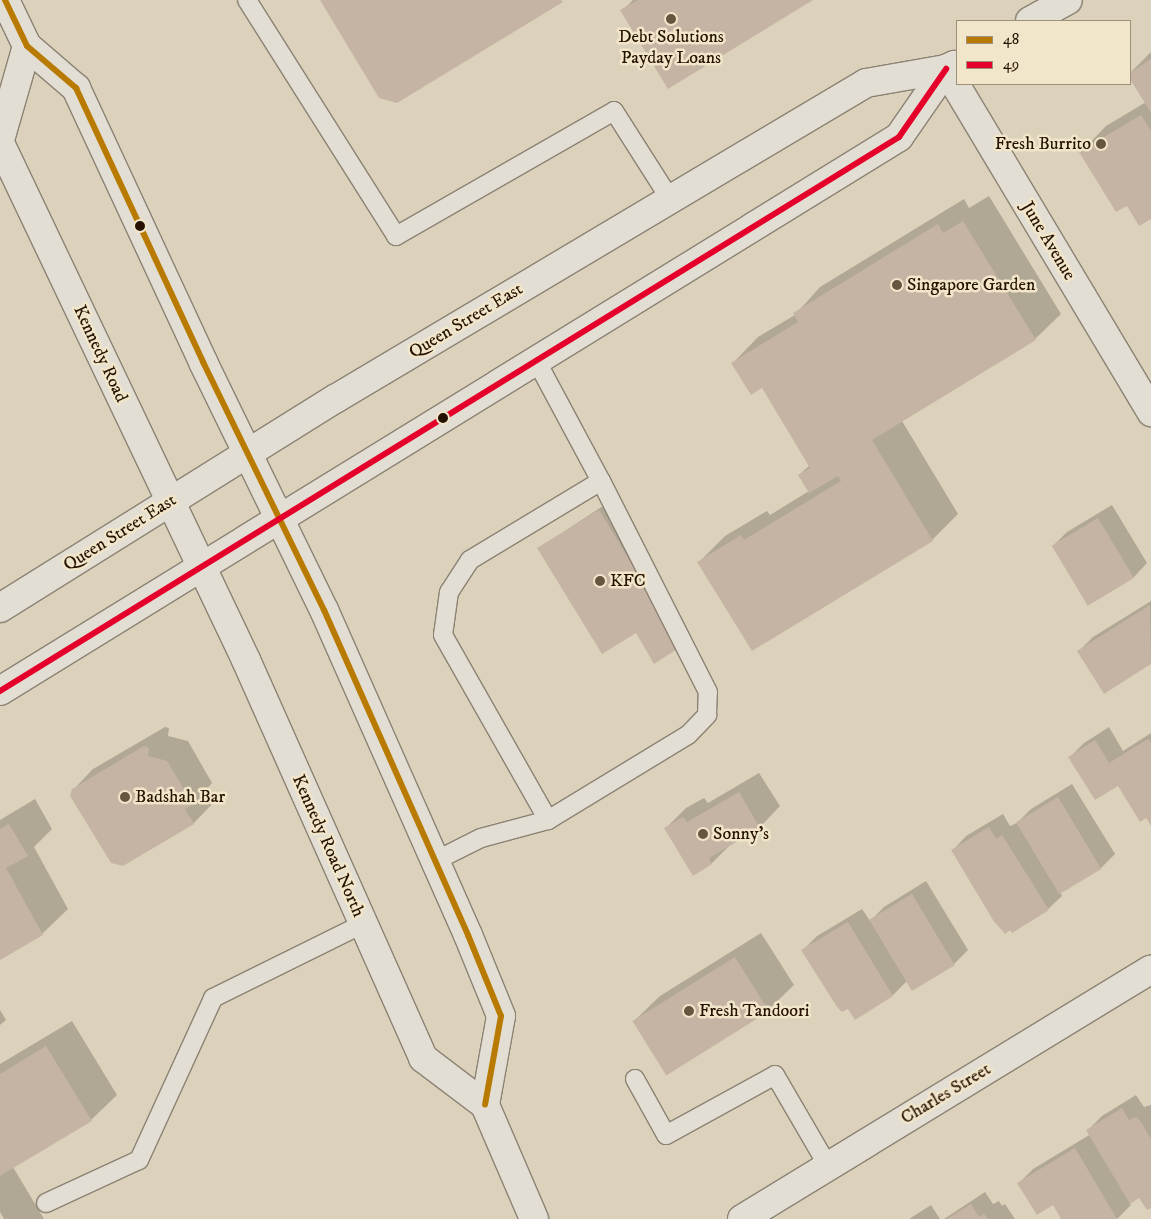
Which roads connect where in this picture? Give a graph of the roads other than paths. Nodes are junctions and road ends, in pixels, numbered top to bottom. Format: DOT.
graph roads {
  1 [pos="5,0"];
  2 [pos="247,0"];
  3 [pos="1068,0"];
  4 [pos="1032,20"];
  5 [pos="27,46"];
  6 [pos="952,66"];
  7 [pos="963,85"];
  8 [pos="0,142"];
  9 [pos="670,199"];
  10 [pos="536,360"];
  11 [pos="1151,412"];
  12 [pos="248,453"];
  13 [pos="601,481"];
  14 [pos="170,502"];
  15 [pos="279,517"];
  16 [pos="200,565"];
  17 [pos="0,608"];
  18 [pos="0,691"];
  19 [pos="548,820"];
  20 [pos="435,861"];
  21 [pos="363,924"];
  22 [pos="1151,969"];
  23 [pos="635,1079"];
  24 [pos="485,1105"];
  25 [pos="828,1166"];
  26 [pos="46,1203"];
  27 [pos="534,1219"];
  28 [pos="742,1219"];
  1 -- 5 [label="main road"];
  2 -- 9 [label="lane"];
  3 -- 4 [label="main road"];
  5 -- 8 [label="main road, Kennedy Road"];
  5 -- 12 [label="main road"];
  6 -- 9 [label="main road, Queen Street East"];
  6 -- 10 [label="main road"];
  7 -- 11 [label="main road, June Avenue"];
  8 -- 14 [label="main road, Kennedy Road"];
  9 -- 12 [label="main road, Queen Street East"];
  10 -- 13 [label="lane"];
  10 -- 15 [label="main road"];
  12 -- 14 [label="main road, Queen Street East"];
  12 -- 15 [label="main road"];
  13 -- 19 [label="lane"];
  13 -- 19 [label="lane"];
  14 -- 16 [label="main road, Kennedy Road"];
  14 -- 17 [label="main road, Queen Street East"];
  15 -- 16 [label="main road"];
  15 -- 20 [label="main road"];
  16 -- 18 [label="main road"];
  16 -- 21 [label="main road, Kennedy Road North"];
  19 -- 20 [label="lane"];
  20 -- 24 [label="main road"];
  21 -- 24 [label="main road, Kennedy Road North"];
  21 -- 26 [label="lane"];
  22 -- 25 [label="main road, Charles Street"];
  23 -- 25 [label="lane"];
  24 -- 27 [label="main road, Kennedy Road North"];
  25 -- 28 [label="main road, Charles Street"];
}
